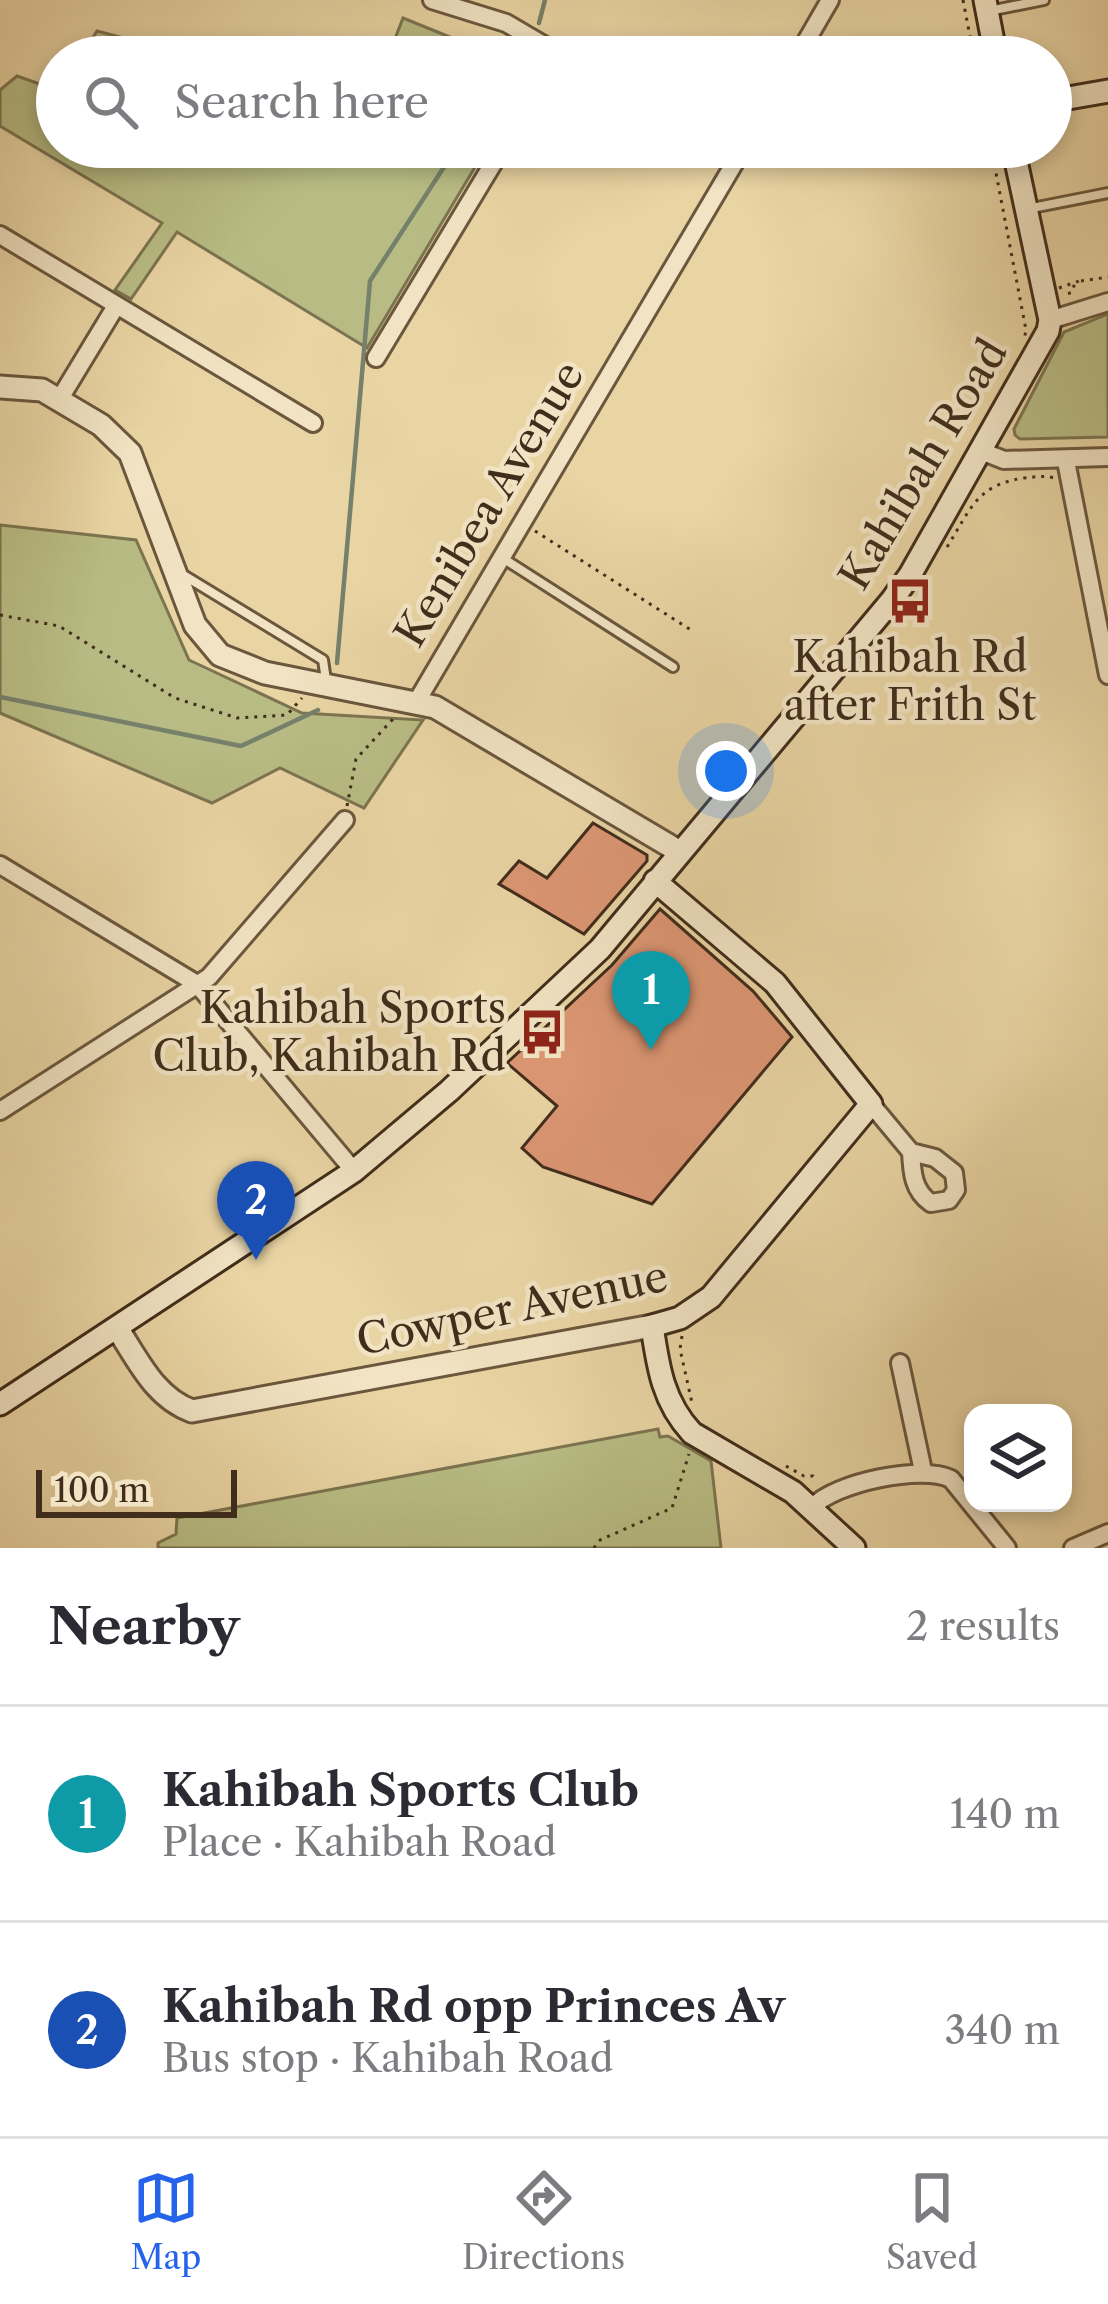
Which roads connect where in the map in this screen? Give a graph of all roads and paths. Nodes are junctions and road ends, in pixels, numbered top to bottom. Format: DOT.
graph roads {
  1 [pos="432,0"];
  2 [pos="830,0"];
  3 [pos="963,0"];
  4 [pos="1044,0"];
  5 [pos="986,6"];
  6 [pos="526,36"];
  7 [pos="809,36"];
  8 [pos="970,36"];
  9 [pos="992,36"];
  10 [pos="1108,91"];
  11 [pos="1072,97"];
  12 [pos="490,168"];
  13 [pos="731,168"];
  14 [pos="995,168"];
  15 [pos="1017,168"];
  16 [pos="1108,193"];
  17 [pos="1025,209"];
  18 [pos="0,235"];
  19 [pos="1108,277"];
  20 [pos="1079,281"];
  21 [pos="1057,291"];
  22 [pos="1070,296"];
  23 [pos="1108,302"];
  24 [pos="116,306"];
  25 [pos="1023,313"];
  26 [pos="1041,313"];
  27 [pos="1025,341"];
  28 [pos="376,358"];
  29 [pos="0,387"];
  30 [pos="59,400"];
  31 [pos="314,423"];
  32 [pos="981,451"];
  33 [pos="1108,457"];
  34 [pos="1066,461"];
  35 [pos="983,485"];
  36 [pos="973,504"];
  37 [pos="524,524"];
  38 [pos="503,558"];
  39 [pos="175,567"];
  40 [pos="0,615"];
  41 [pos="691,630"];
  42 [pos="673,667"];
  43 [pos="1108,675"];
  44 [pos="321,684"];
  45 [pos="417,700"];
  46 [pos="393,719"];
  47 [pos="345,820"];
  48 [pos="680,853"];
  49 [pos="0,865"];
  50 [pos="655,881"];
  51 [pos="197,984"];
  52 [pos="871,1103"];
  53 [pos="0,1112"];
  54 [pos="911,1152"];
  55 [pos="354,1171"];
  56 [pos="652,1326"];
  57 [pos="117,1328"];
  58 [pos="685,1332"];
  59 [pos="900,1364"];
  60 [pos="0,1404"];
  61 [pos="696,1426"];
  62 [pos="774,1460"];
  63 [pos="923,1472"];
  64 [pos="815,1481"];
  65 [pos="813,1507"];
  66 [pos="1108,1534"];
  67 [pos="594,1548"];
  68 [pos="854,1548"];
  69 [pos="1007,1548"];
  70 [pos="1073,1548"];
  1 -- 6 [label="street"];
  2 -- 7 [label="street"];
  3 -- 8 [label="path"];
  4 -- 5 [label="lane"];
  5 -- 9 [label="main road"];
  10 -- 11 [label="main road"];
  12 -- 28 [label="street"];
  13 -- 37 [label="street, Kenibea Avenue"];
  14 -- 25 [label="path"];
  15 -- 17 [label="main road"];
  16 -- 17 [label="lane"];
  17 -- 26 [label="main road"];
  18 -- 24 [label="street"];
  19 -- 20 [label="path"];
  20 -- 21 [label="path"];
  20 -- 22 [label="path"];
  23 -- 26 [label="street"];
  24 -- 30 [label="street"];
  24 -- 31 [label="street"];
  25 -- 26 [label="path"];
  25 -- 27 [label="path"];
  26 -- 32 [label="main road, Kahibah Road"];
  29 -- 30 [label="main road"];
  30 -- 39 [label="main road"];
  32 -- 34 [label="street"];
  32 -- 48 [label="main road, Kahibah Road"];
  33 -- 34 [label="street"];
  34 -- 43 [label="street"];
  35 -- 36 [label="path"];
  37 -- 38 [label="street, Kenibea Avenue"];
  37 -- 41 [label="path"];
  38 -- 42 [label="lane"];
  38 -- 45 [label="street, Kenibea Avenue"];
  39 -- 44 [label="lane"];
  39 -- 44 [label="main road"];
  40 -- 44 [label="path"];
  44 -- 45 [label="main road"];
  45 -- 48 [label="main road, Kenibea Avenue"];
  46 -- 47 [label="path"];
  47 -- 51 [label="street"];
  48 -- 50 [label="main road, Kahibah Road"];
  49 -- 51 [label="street"];
  50 -- 52 [label="main road"];
  50 -- 55 [label="main road, Kahibah Road"];
  51 -- 53 [label="street"];
  51 -- 55 [label="street"];
  52 -- 54 [label="street"];
  52 -- 56 [label="main road, Cowper Avenue"];
  55 -- 57 [label="main road, Kahibah Road"];
  56 -- 57 [label="main road, Cowper Avenue"];
  56 -- 61 [label="main road"];
  57 -- 60 [label="main road, Kahibah Road"];
  58 -- 61 [label="path"];
  59 -- 63 [label="street"];
  61 -- 65 [label="main road"];
  61 -- 67 [label="path"];
  62 -- 64 [label="path"];
  63 -- 65 [label="street"];
  63 -- 69 [label="street"];
  65 -- 68 [label="main road"];
  66 -- 70 [label="street"];
}
